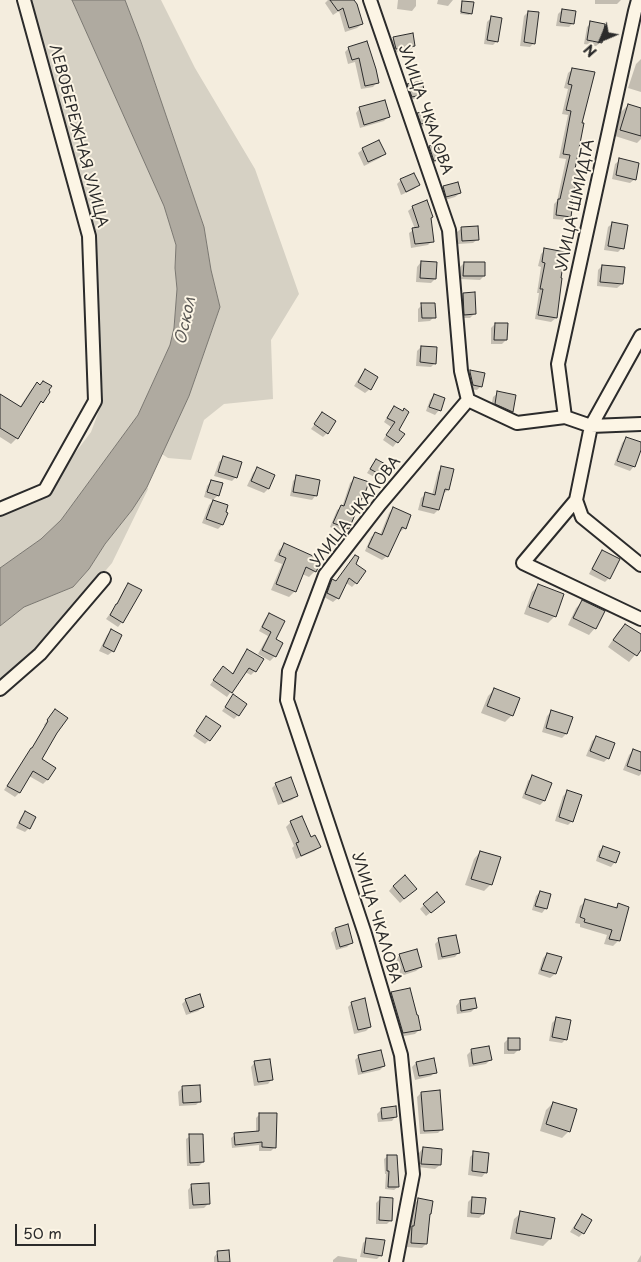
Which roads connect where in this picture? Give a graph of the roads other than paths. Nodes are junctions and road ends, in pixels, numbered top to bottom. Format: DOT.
graph roads {
  1 [pos="24,0"];
  2 [pos="370,0"];
  3 [pos="638,0"];
  4 [pos="641,336"];
  5 [pos="468,400"];
  6 [pos="565,418"];
  7 [pos="641,424"];
  8 [pos="591,426"];
  9 [pos="576,500"];
  10 [pos="0,509"];
  11 [pos="641,565"];
  12 [pos="104,579"];
  13 [pos="641,619"];
  14 [pos="0,689"];
  15 [pos="396,1262"];
  1 -- 10 [label="street, ЛЕВОБЕРЕЖНАЯ УЛИЦА"];
  2 -- 5 [label="street, УЛИЦА ЧКАЛОВА"];
  3 -- 6 [label="street, УЛИЦА ШМИДТА"];
  4 -- 8 [label="street"];
  5 -- 6 [label="street"];
  5 -- 15 [label="street, УЛИЦА ЧКАЛОВА"];
  6 -- 8 [label="street"];
  7 -- 8 [label="street"];
  8 -- 9 [label="street"];
  9 -- 11 [label="street"];
  9 -- 13 [label="street"];
  12 -- 14 [label="street"];
}
